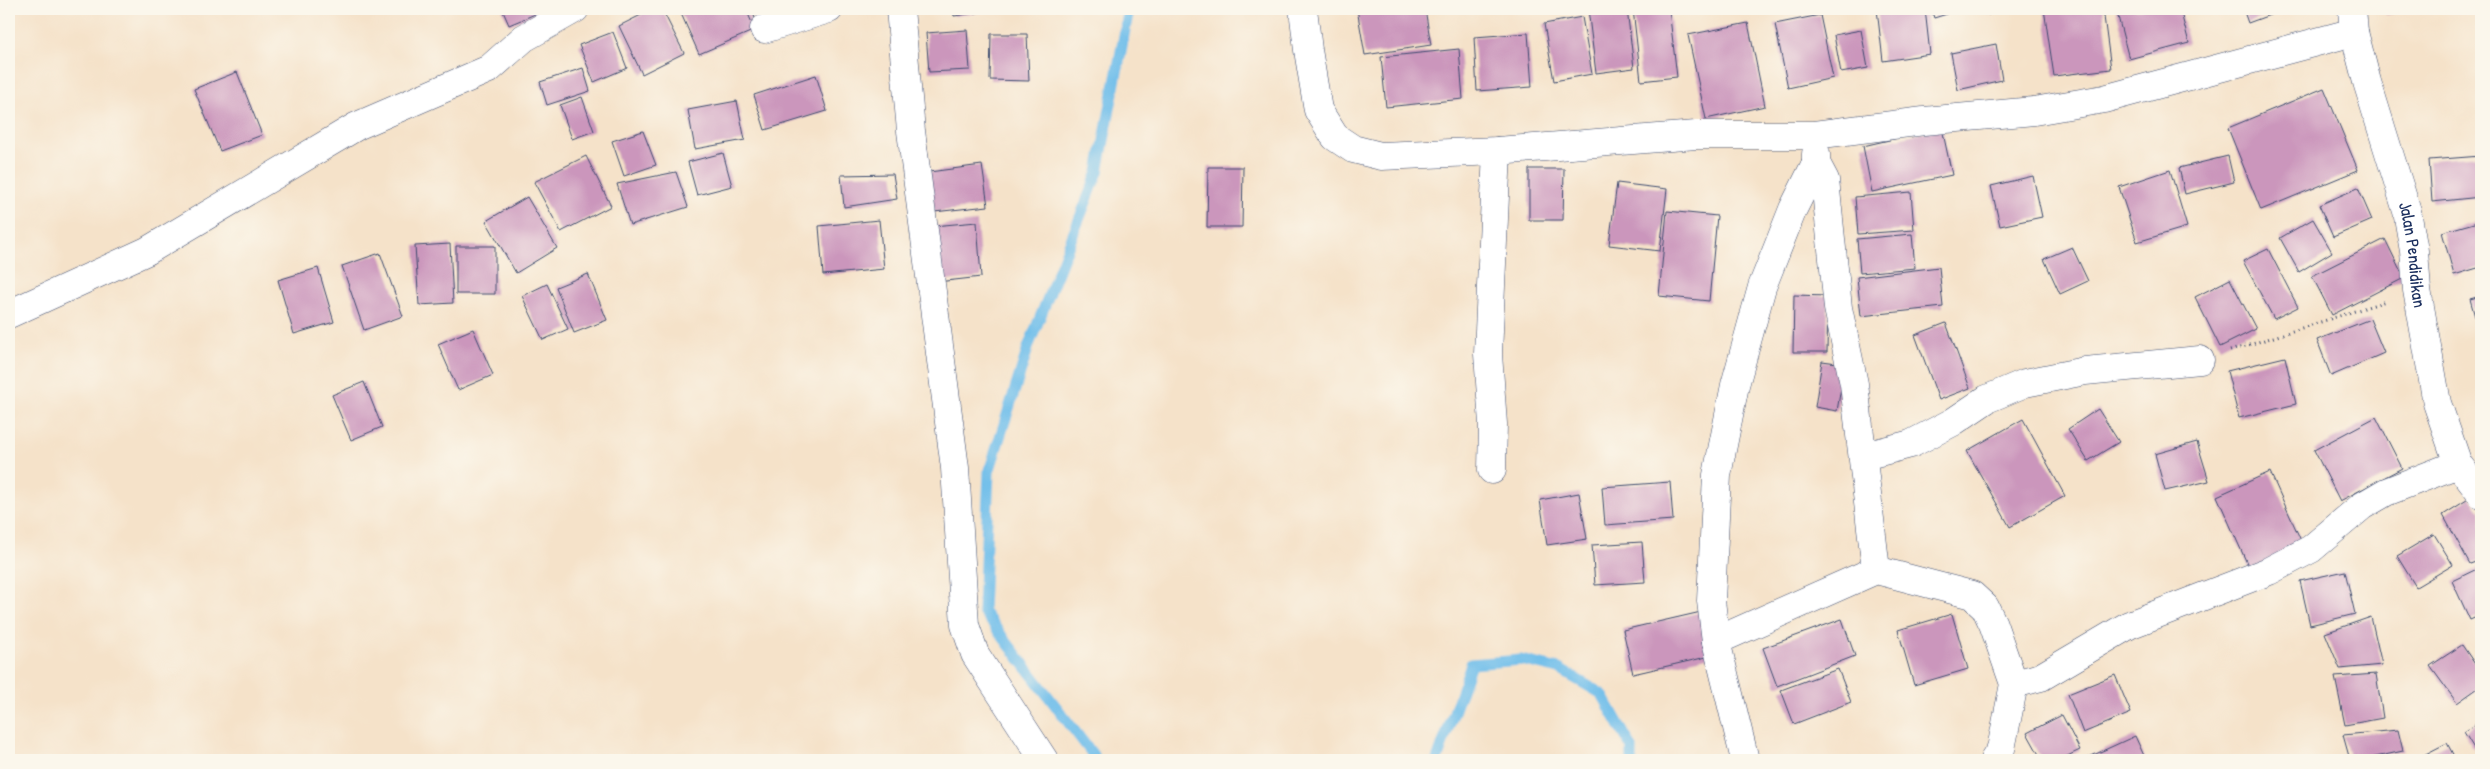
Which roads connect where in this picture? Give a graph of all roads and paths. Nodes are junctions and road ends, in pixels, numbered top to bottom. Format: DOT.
graph roads {
  1 [pos="575,9"];
  2 [pos="829,9"];
  3 [pos="900,9"];
  4 [pos="1303,9"];
  5 [pos="2353,21"];
  6 [pos="764,29"];
  7 [pos="1814,135"];
  8 [pos="1497,151"];
  9 [pos="1816,163"];
  10 [pos="2417,290"];
  11 [pos="9,314"];
  12 [pos="2200,360"];
  13 [pos="1864,456"];
  14 [pos="2458,464"];
  15 [pos="1492,470"];
  16 [pos="2481,494"];
  17 [pos="1876,570"];
  18 [pos="1716,641"];
  19 [pos="2014,684"];
  20 [pos="1044,760"];
  21 [pos="1744,760"];
  22 [pos="1994,760"];
  1 -- 11 [label="street"];
  2 -- 6 [label="street"];
  3 -- 20 [label="street"];
  4 -- 8 [label="street"];
  5 -- 7 [label="street"];
  5 -- 10 [label="street, Jalan Pendidikan"];
  7 -- 8 [label="street"];
  7 -- 9 [label="street"];
  8 -- 15 [label="street"];
  9 -- 13 [label="street"];
  9 -- 18 [label="street"];
  10 -- 12 [label="path"];
  10 -- 14 [label="street, Jalan Pendidikan"];
  12 -- 13 [label="street"];
  13 -- 17 [label="street"];
  14 -- 16 [label="street, Jalan Pendidikan"];
  14 -- 19 [label="street"];
  17 -- 18 [label="street"];
  17 -- 19 [label="street"];
  18 -- 21 [label="street"];
  19 -- 22 [label="street"];
}
